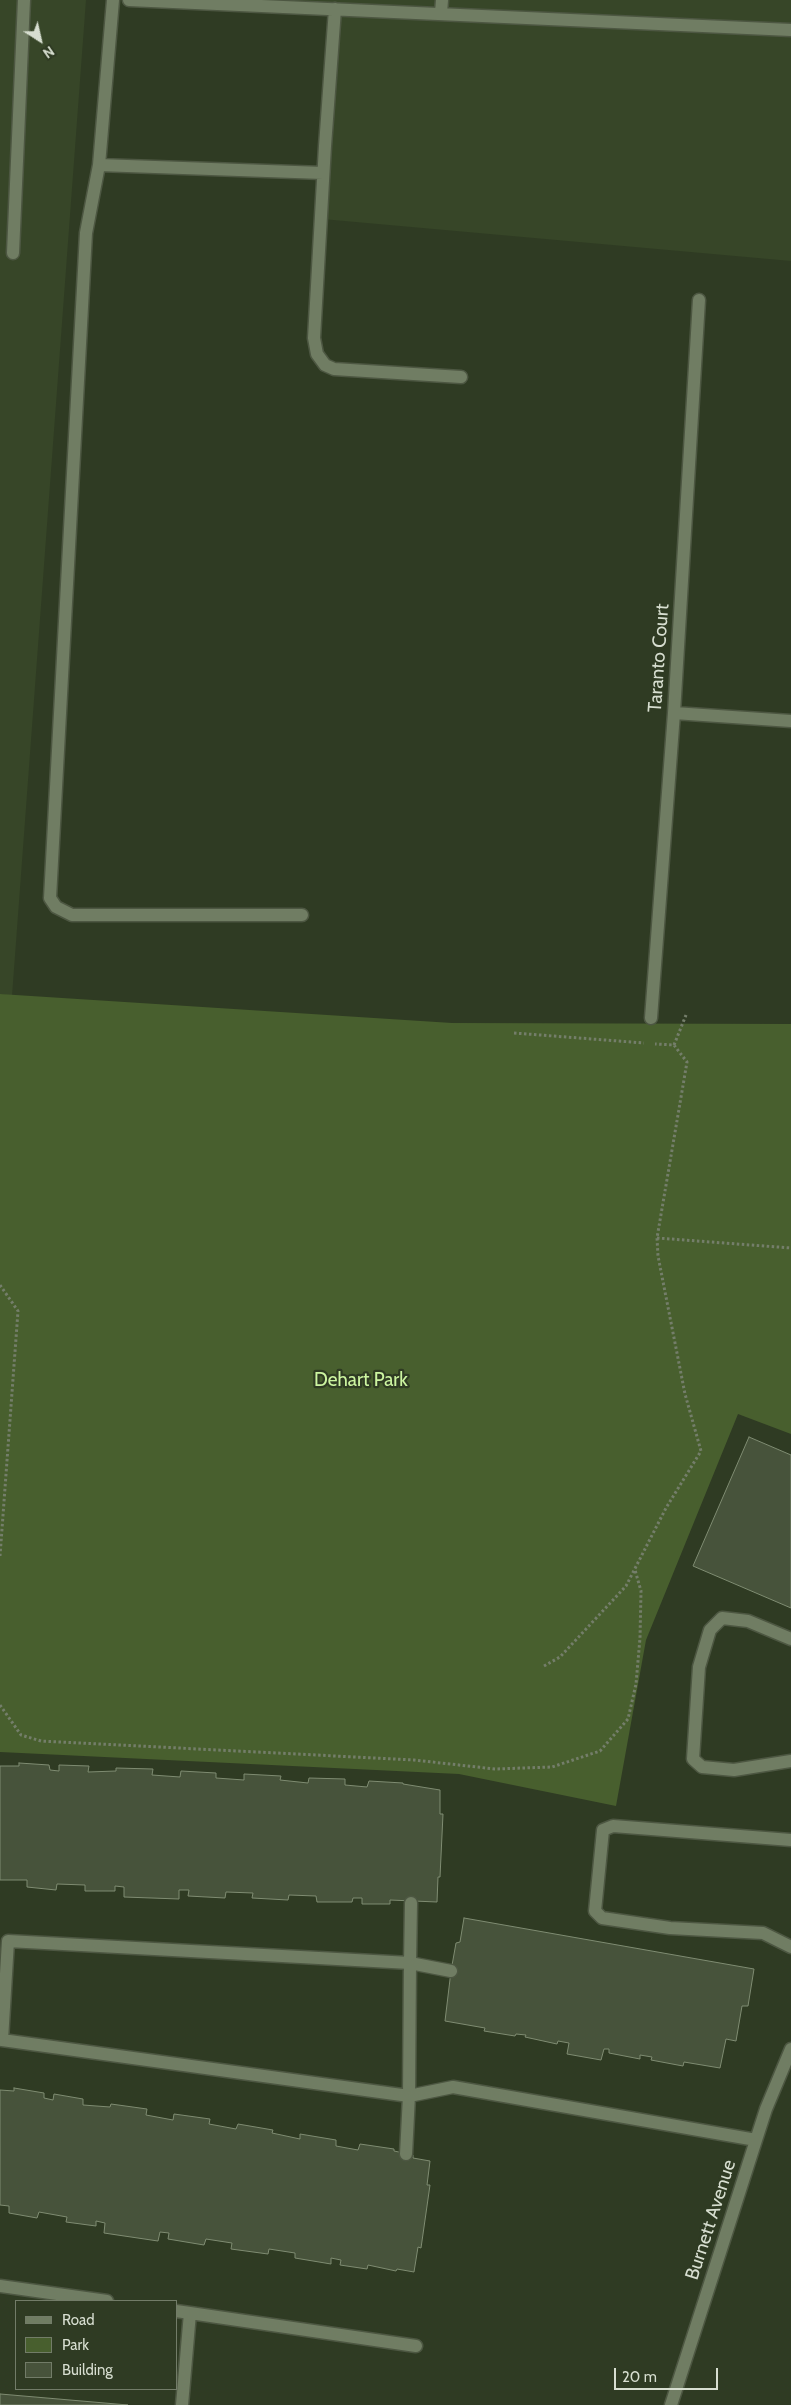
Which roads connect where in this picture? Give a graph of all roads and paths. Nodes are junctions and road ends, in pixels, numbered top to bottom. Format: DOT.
graph roads {
  1 [pos="24,0"];
  2 [pos="113,0"];
  3 [pos="129,0"];
  4 [pos="383,5"];
  5 [pos="441,6"];
  6 [pos="335,9"];
  7 [pos="791,30"];
  8 [pos="99,166"];
  9 [pos="324,173"];
  10 [pos="13,253"];
  11 [pos="699,300"];
  12 [pos="461,377"];
  13 [pos="674,713"];
  14 [pos="791,720"];
  15 [pos="302,915"];
  16 [pos="686,1014"];
  17 [pos="651,1018"];
  18 [pos="514,1032"];
  19 [pos="674,1045"];
  20 [pos="657,1238"];
  21 [pos="791,1248"];
  22 [pos="0,1284"];
  23 [pos="0,1556"];
  24 [pos="635,1569"];
  25 [pos="791,1639"];
  26 [pos="544,1666"];
  27 [pos="0,1705"];
  28 [pos="791,1760"];
  29 [pos="791,1840"];
  30 [pos="411,1903"];
  31 [pos="791,1947"];
  32 [pos="410,1963"];
  33 [pos="451,1971"];
  34 [pos="791,2049"];
  35 [pos="409,2096"];
  36 [pos="756,2140"];
  37 [pos="406,2154"];
  38 [pos="0,2286"];
  39 [pos="100,2300"];
  40 [pos="178,2311"];
  41 [pos="190,2313"];
  42 [pos="416,2346"];
  43 [pos="182,2405"];
  44 [pos="671,2405"];
  1 -- 10 [label="street"];
  2 -- 8 [label="street"];
  3 -- 6 [label="street"];
  4 -- 5 [label="street"];
  4 -- 6 [label="street"];
  5 -- 7 [label="street"];
  6 -- 9 [label="street"];
  8 -- 9 [label="street"];
  8 -- 15 [label="street"];
  9 -- 12 [label="street"];
  11 -- 13 [label="street, Taranto Court"];
  13 -- 14 [label="street"];
  13 -- 17 [label="street, Taranto Court"];
  16 -- 19 [label="path"];
  18 -- 19 [label="path"];
  19 -- 20 [label="path"];
  20 -- 21 [label="path"];
  20 -- 24 [label="path"];
  22 -- 23 [label="path"];
  24 -- 26 [label="path"];
  24 -- 27 [label="path"];
  25 -- 28 [label="street"];
  29 -- 31 [label="street"];
  30 -- 32 [label="street"];
  32 -- 33 [label="street"];
  32 -- 35 [label="street"];
  32 -- 35 [label="street"];
  34 -- 36 [label="street, Burnett Avenue"];
  35 -- 36 [label="street"];
  35 -- 37 [label="street"];
  36 -- 44 [label="street, Burnett Avenue"];
  38 -- 39 [label="street"];
  40 -- 41 [label="street"];
  41 -- 42 [label="street"];
  41 -- 43 [label="street"];
}
